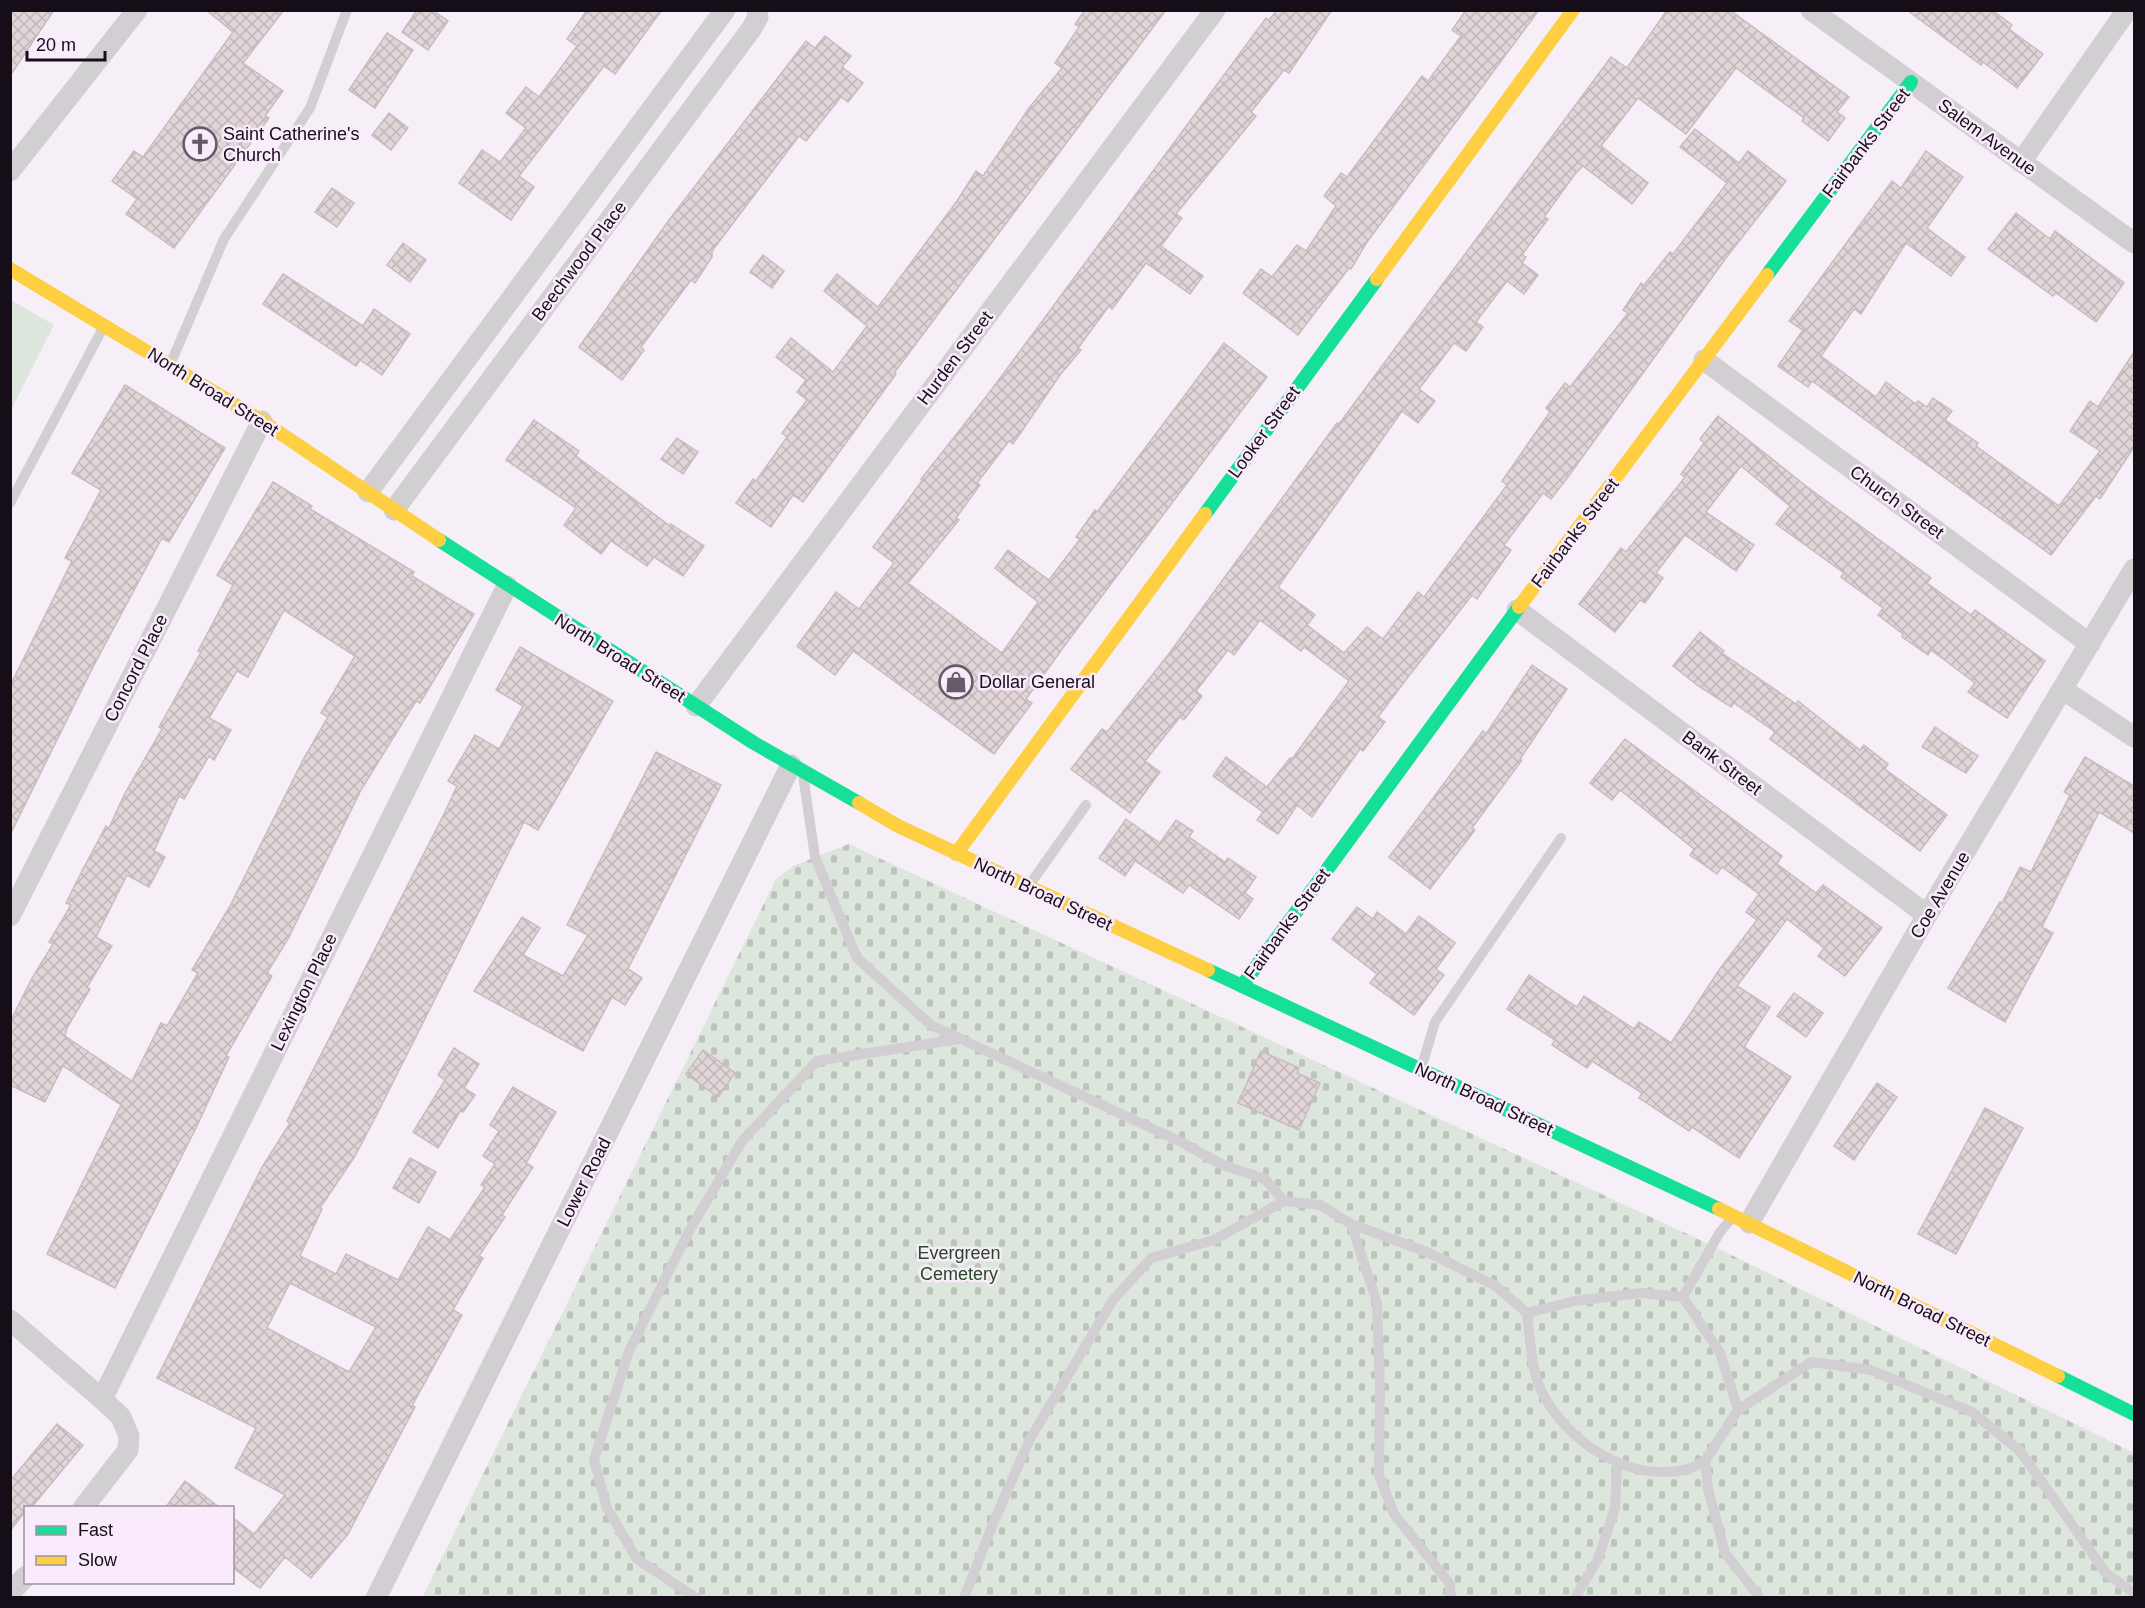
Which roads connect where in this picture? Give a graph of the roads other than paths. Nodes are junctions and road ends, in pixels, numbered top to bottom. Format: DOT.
graph roads {
  1 [pos="137,10"];
  2 [pos="346,10"];
  3 [pos="725,10"];
  4 [pos="757,10"];
  5 [pos="1215,10"];
  6 [pos="1573,10"];
  7 [pos="1811,10"];
  8 [pos="2127,10"];
  9 [pos="1911,82"];
  10 [pos="621,152"];
  11 [pos="2022,162"];
  12 [pos="10,171"];
  13 [pos="647,171"];
  14 [pos="2134,243"];
  15 [pos="11,271"];
  16 [pos="505,309"];
  17 [pos="104,326"];
  18 [pos="529,328"];
  19 [pos="1704,360"];
  20 [pos="170,365"];
  21 [pos="262,421"];
  22 [pos="368,492"];
  23 [pos="10,503"];
  24 [pos="394,510"];
  25 [pos="2134,569"];
  26 [pos="507,586"];
  27 [pos="1517,610"];
  28 [pos="2090,644"];
  29 [pos="2062,689"];
  30 [pos="696,706"];
  31 [pos="2134,737"];
  32 [pos="797,768"];
  33 [pos="1086,805"];
  34 [pos="1562,838"];
  35 [pos="956,854"];
  36 [pos="1028,887"];
  37 [pos="1927,915"];
  38 [pos="10,916"];
  39 [pos="1242,986"];
  40 [pos="960,1039"];
  41 [pos="1421,1070"];
  42 [pos="1284,1201"];
  43 [pos="1741,1220"];
  44 [pos="1351,1224"];
  45 [pos="1683,1297"];
  46 [pos="1527,1313"];
  47 [pos="10,1320"];
  48 [pos="102,1399"];
  49 [pos="1738,1410"];
  50 [pos="2134,1414"];
  51 [pos="1705,1461"];
  52 [pos="1617,1463"];
  53 [pos="85,1506"];
  54 [pos="24,1578"];
  55 [pos="10,1593"];
  56 [pos="2134,1593"];
  57 [pos="376,1598"];
  58 [pos="696,1598"];
  59 [pos="964,1598"];
  60 [pos="1451,1598"];
  61 [pos="1575,1598"];
  62 [pos="1760,1598"];
  1 -- 12 [label="street"];
  2 -- 20 [label="lane"];
  3 -- 10 [label="street, Beechwood Place"];
  4 -- 13 [label="street, Beechwood Place"];
  5 -- 30 [label="street, Hurden Street"];
  6 -- 35 [label="main road, Looker Street"];
  7 -- 9 [label="street, Salem Avenue"];
  8 -- 11 [label="street"];
  9 -- 11 [label="street, Salem Avenue"];
  9 -- 19 [label="main road, Fairbanks Street"];
  10 -- 13 [label="street"];
  10 -- 16 [label="street, Beechwood Place"];
  11 -- 14 [label="street, Salem Avenue"];
  13 -- 18 [label="street, Beechwood Place"];
  15 -- 17 [label="main road, North Broad Street"];
  16 -- 18 [label="street"];
  16 -- 22 [label="street, Beechwood Place"];
  17 -- 20 [label="main road, North Broad Street"];
  17 -- 23 [label="lane"];
  18 -- 24 [label="street, Beechwood Place"];
  19 -- 27 [label="main road, Fairbanks Street"];
  19 -- 28 [label="street, Church Street"];
  20 -- 21 [label="main road, North Broad Street"];
  21 -- 22 [label="main road, North Broad Street"];
  21 -- 38 [label="street, Concord Place"];
  22 -- 24 [label="main road, North Broad Street"];
  24 -- 26 [label="main road, North Broad Street"];
  25 -- 28 [label="street, Coe Avenue"];
  26 -- 30 [label="main road, North Broad Street"];
  26 -- 48 [label="street, Lexington Place"];
  27 -- 37 [label="street, Bank Street"];
  27 -- 39 [label="main road, Fairbanks Street"];
  28 -- 29 [label="street, Coe Avenue"];
  29 -- 31 [label="street"];
  29 -- 37 [label="street, Coe Avenue"];
  30 -- 32 [label="main road, North Broad Street"];
  32 -- 35 [label="main road, North Broad Street"];
  32 -- 40 [label="lane"];
  32 -- 57 [label="street, Lower Road"];
  33 -- 36 [label="lane"];
  34 -- 41 [label="lane"];
  35 -- 36 [label="main road, North Broad Street"];
  36 -- 39 [label="main road, North Broad Street"];
  37 -- 43 [label="street, Coe Avenue"];
  39 -- 41 [label="main road, North Broad Street"];
  40 -- 42 [label="lane"];
  40 -- 58 [label="lane"];
  41 -- 43 [label="main road, North Broad Street"];
  42 -- 44 [label="lane"];
  42 -- 59 [label="lane"];
  43 -- 45 [label="lane"];
  43 -- 50 [label="main road, North Broad Street"];
  44 -- 46 [label="lane"];
  44 -- 60 [label="lane"];
  45 -- 46 [label="lane"];
  45 -- 49 [label="lane"];
  46 -- 52 [label="lane"];
  47 -- 48 [label="street"];
  48 -- 53 [label="street"];
  49 -- 51 [label="lane"];
  49 -- 56 [label="lane"];
  51 -- 52 [label="lane"];
  51 -- 62 [label="lane"];
  52 -- 61 [label="lane"];
  54 -- 55 [label="street"];
}
